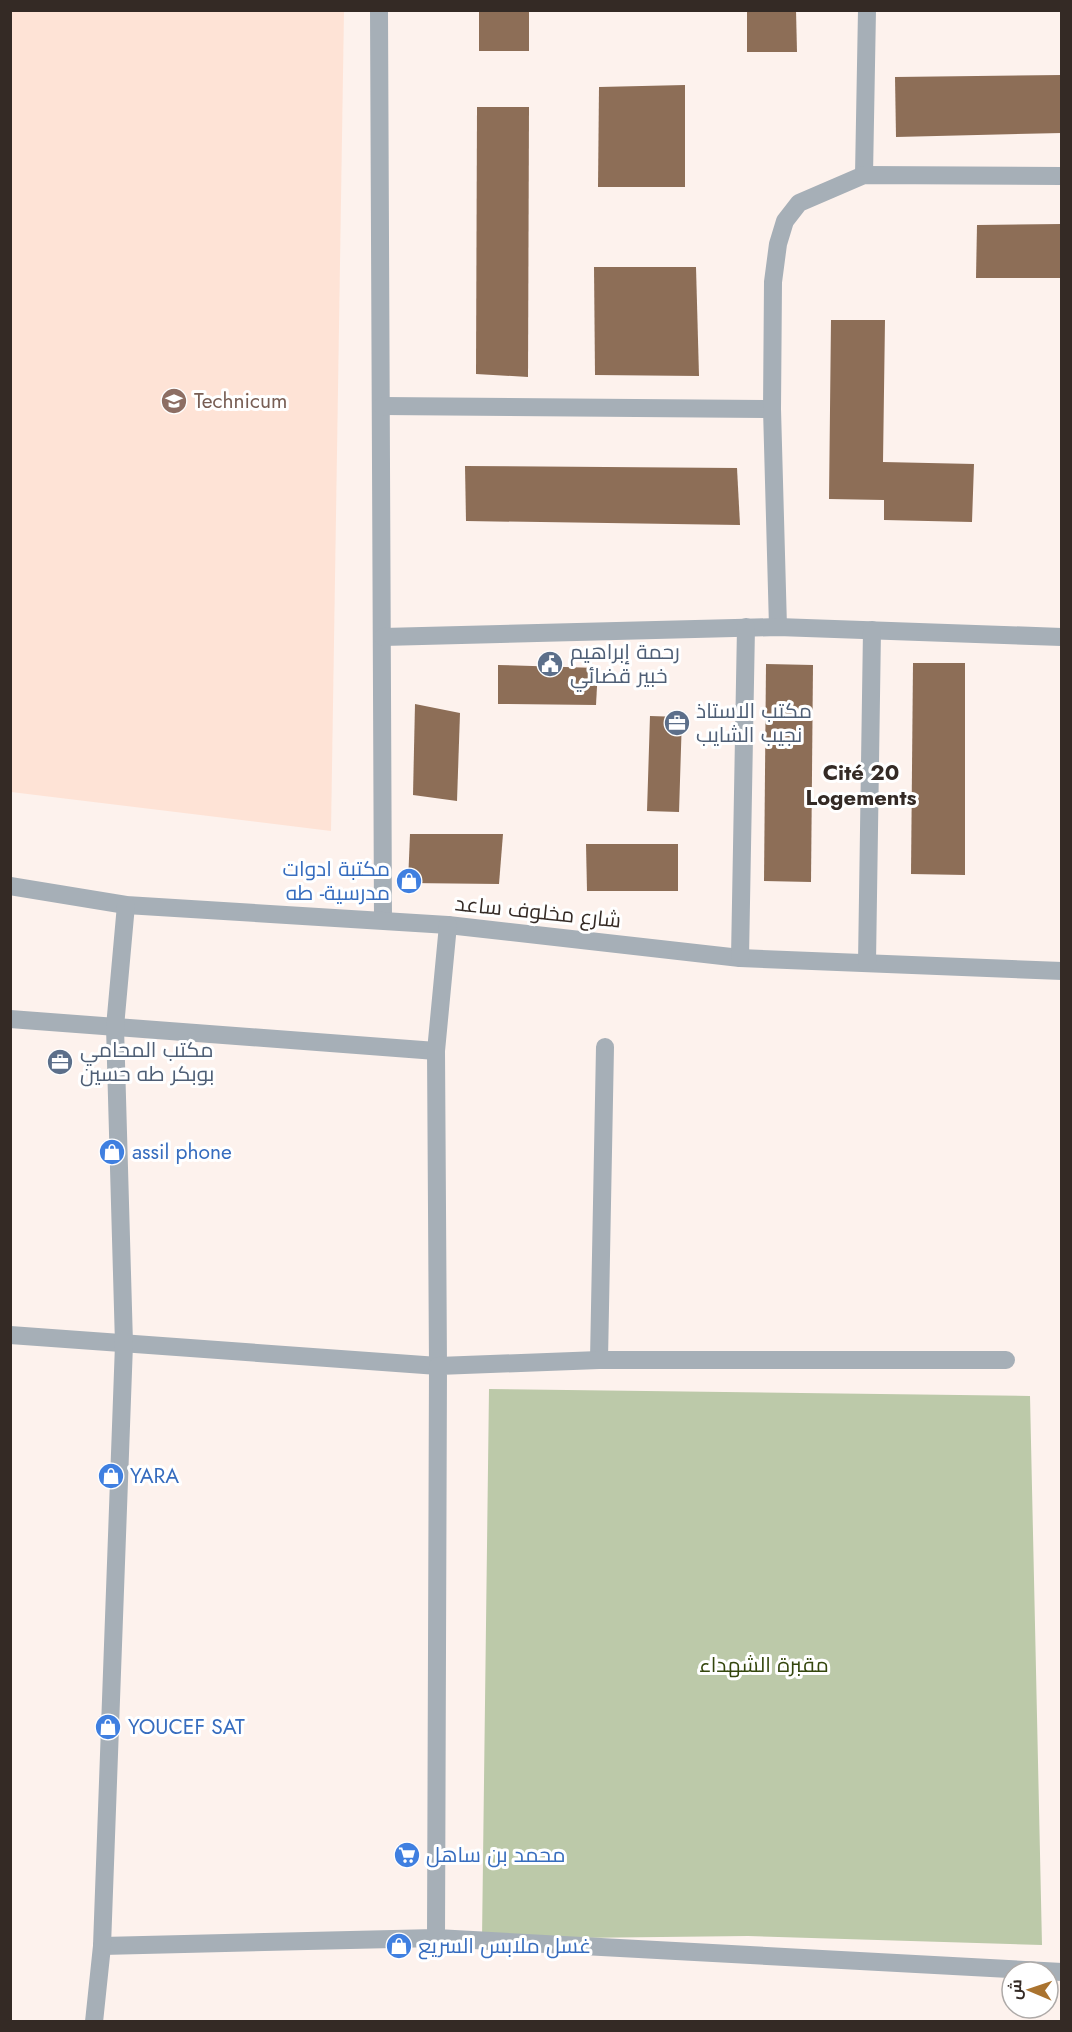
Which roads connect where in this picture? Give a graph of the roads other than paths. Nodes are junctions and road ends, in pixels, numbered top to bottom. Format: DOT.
graph roads {
  1 [pos="379,10"];
  2 [pos="867,10"];
  3 [pos="864,176"];
  4 [pos="1062,176"];
  5 [pos="382,406"];
  6 [pos="772,409"];
  7 [pos="746,627"];
  8 [pos="778,627"];
  9 [pos="872,630"];
  10 [pos="1062,637"];
  11 [pos="383,638"];
  12 [pos="10,886"];
  13 [pos="126,904"];
  14 [pos="382,920"];
  15 [pos="448,926"];
  16 [pos="740,958"];
  17 [pos="867,963"];
  18 [pos="1062,971"];
  19 [pos="10,1019"];
  20 [pos="115,1027"];
  21 [pos="605,1047"];
  22 [pos="436,1051"];
  23 [pos="10,1335"];
  24 [pos="124,1344"];
  25 [pos="599,1360"];
  26 [pos="1006,1360"];
  27 [pos="438,1366"];
  28 [pos="436,1938"];
  29 [pos="102,1946"];
  30 [pos="1062,1972"];
  31 [pos="94,2022"];
  1 -- 5 [label="street"];
  2 -- 3 [label="street"];
  3 -- 4 [label="street"];
  3 -- 6 [label="street"];
  5 -- 6 [label="street"];
  5 -- 11 [label="street"];
  6 -- 8 [label="street"];
  7 -- 8 [label="street"];
  7 -- 11 [label="street"];
  7 -- 16 [label="street"];
  8 -- 9 [label="street"];
  9 -- 10 [label="street"];
  9 -- 17 [label="street"];
  11 -- 14 [label="street"];
  12 -- 13 [label="street, شارع مخلوف ساعد"];
  13 -- 14 [label="street, شارع مخلوف ساعد"];
  13 -- 20 [label="street"];
  14 -- 15 [label="street, شارع مخلوف ساعد"];
  15 -- 16 [label="street, شارع مخلوف ساعد"];
  15 -- 22 [label="street"];
  16 -- 17 [label="street, شارع مخلوف ساعد"];
  17 -- 18 [label="street, شارع مخلوف ساعد"];
  19 -- 20 [label="street"];
  20 -- 22 [label="street"];
  20 -- 24 [label="street"];
  21 -- 25 [label="street"];
  22 -- 27 [label="street"];
  23 -- 24 [label="street"];
  24 -- 27 [label="street"];
  24 -- 29 [label="street"];
  25 -- 26 [label="street"];
  25 -- 27 [label="street"];
  27 -- 28 [label="street"];
  28 -- 29 [label="street"];
  28 -- 30 [label="street"];
  29 -- 31 [label="street"];
}
